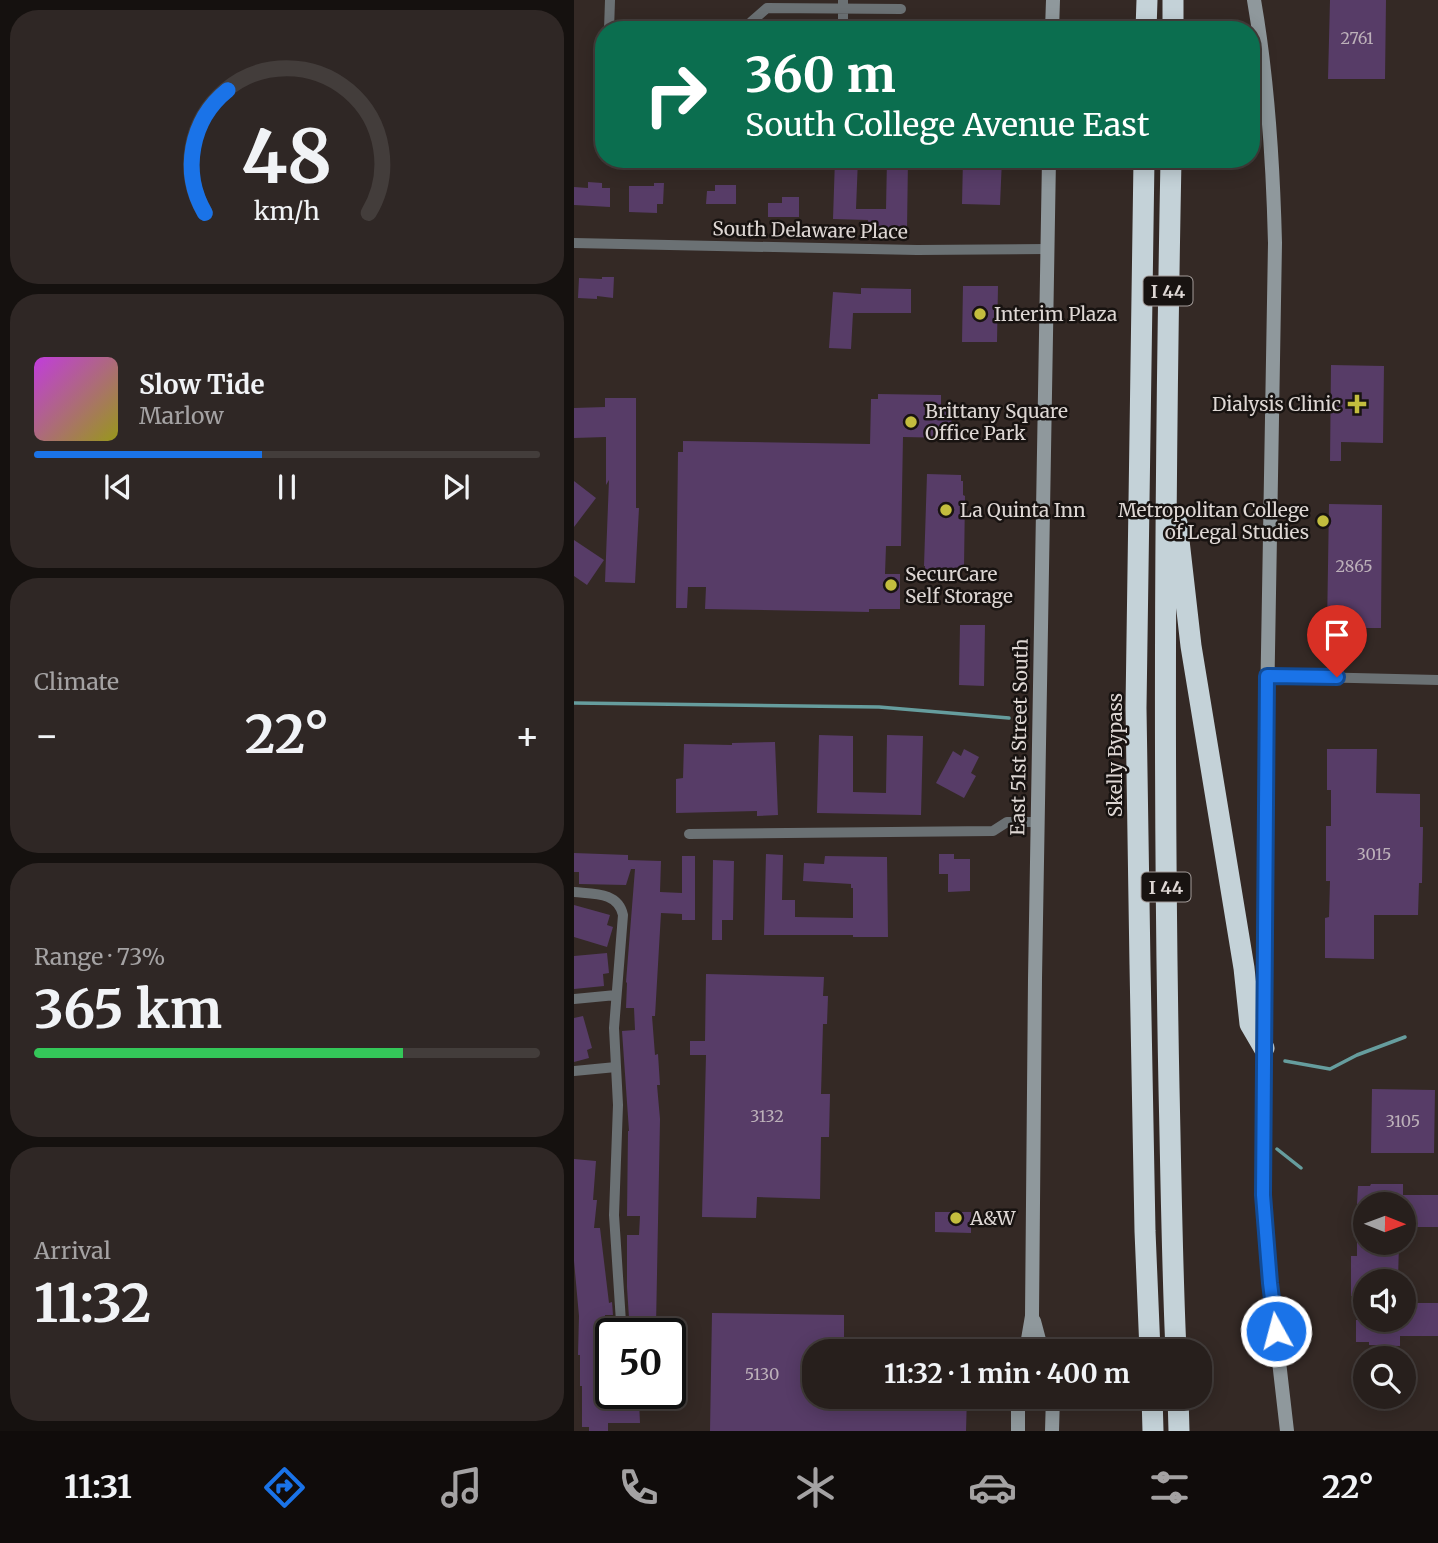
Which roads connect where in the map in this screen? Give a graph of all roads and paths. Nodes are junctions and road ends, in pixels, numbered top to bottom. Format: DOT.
graph roads {
  1 [pos="610,0"];
  2 [pos="1053,0"];
  3 [pos="1147,0"];
  4 [pos="1173,0"];
  5 [pos="1254,0"];
  6 [pos="843,4"];
  7 [pos="901,9"];
  8 [pos="609,21"];
  9 [pos="755,21"];
  10 [pos="1052,21"];
  11 [pos="1146,21"];
  12 [pos="1173,21"];
  13 [pos="1258,21"];
  14 [pos="1260,33"];
  15 [pos="1049,168"];
  16 [pos="1144,168"];
  17 [pos="1171,168"];
  18 [pos="574,243"];
  19 [pos="1046,249"];
  20 [pos="1166,423"];
  21 [pos="1267,676"];
  22 [pos="1438,680"];
  23 [pos="1038,822"];
  24 [pos="689,834"];
  25 [pos="574,891"];
  26 [pos="616,995"];
  27 [pos="574,999"];
  28 [pos="1264,1048"];
  29 [pos="616,1067"];
  30 [pos="574,1071"];
  31 [pos="1032,1316"];
  32 [pos="621,1318"];
  33 [pos="1028,1339"];
  34 [pos="1039,1339"];
  35 [pos="1150,1339"];
  36 [pos="1176,1339"];
  37 [pos="1018,1409"];
  38 [pos="1053,1409"];
  39 [pos="1152,1409"];
  40 [pos="1178,1409"];
  41 [pos="1018,1431"];
  42 [pos="1052,1431"];
  43 [pos="1153,1431"];
  44 [pos="1179,1431"];
  45 [pos="1287,1431"];
  1 -- 8 [label="street"];
  2 -- 10 [label="main road"];
  3 -- 11 [label="highway"];
  4 -- 12 [label="highway"];
  5 -- 13 [label="main road"];
  6 -- 7 [label="street"];
  6 -- 9 [label="street"];
  14 -- 21 [label="main road"];
  15 -- 19 [label="main road, East 51st Street South"];
  16 -- 35 [label="highway, Skelly Bypass / I 44"];
  17 -- 20 [label="highway, I 44"];
  18 -- 19 [label="street, South Delaware Place"];
  19 -- 23 [label="main road, East 51st Street South"];
  20 -- 28 [label="highway"];
  20 -- 36 [label="highway, I 44"];
  21 -- 22 [label="street"];
  21 -- 28 [label="main road"];
  23 -- 24 [label="street"];
  23 -- 31 [label="main road, East 51st Street South"];
  25 -- 26 [label="street"];
  26 -- 27 [label="street"];
  26 -- 29 [label="street"];
  28 -- 45 [label="main road"];
  29 -- 30 [label="street"];
  29 -- 32 [label="street"];
  31 -- 33 [label="main road, East 51st Street South"];
  31 -- 34 [label="main road, East 51st Street South"];
  37 -- 41 [label="main road"];
  38 -- 42 [label="main road"];
  39 -- 43 [label="highway"];
  40 -- 44 [label="highway"];
}
